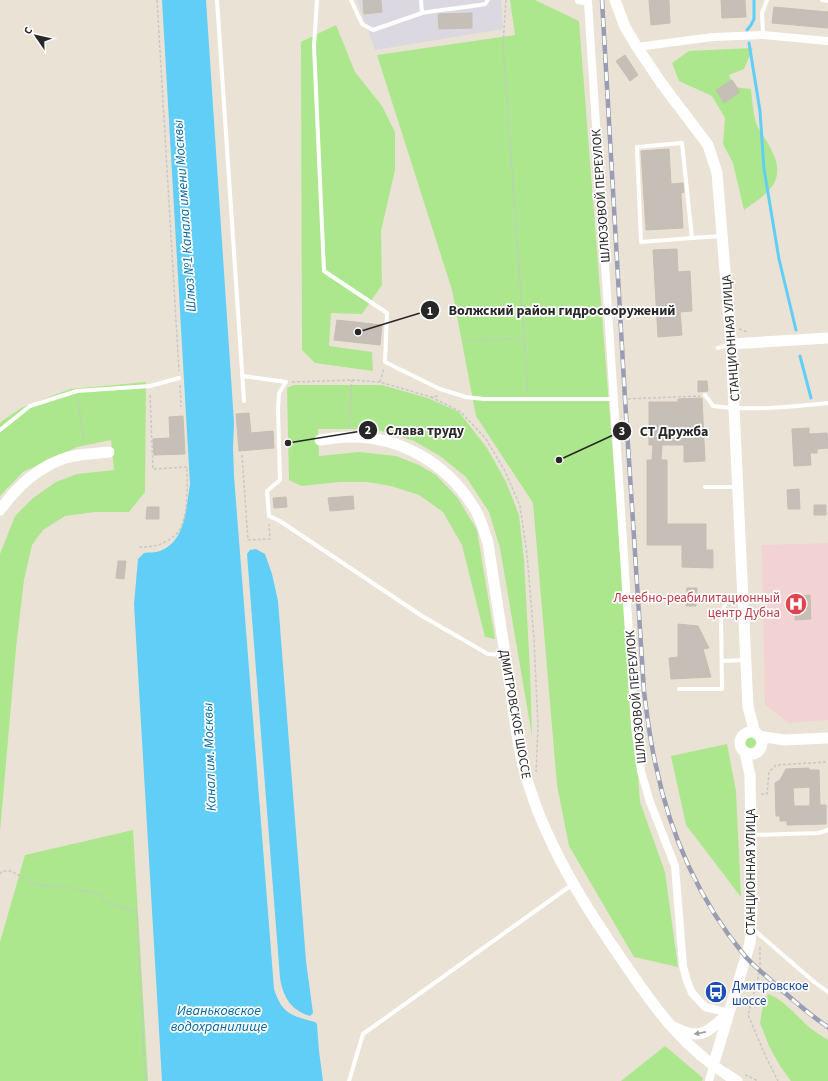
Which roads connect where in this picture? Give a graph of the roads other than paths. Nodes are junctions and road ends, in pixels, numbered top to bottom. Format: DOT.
graph roads {
  1 [pos="217,0"];
  2 [pos="317,0"];
  3 [pos="351,0"];
  4 [pos="421,0"];
  5 [pos="488,0"];
  6 [pos="579,0"];
  7 [pos="615,0"];
  8 [pos="767,0"];
  9 [pos="822,0"];
  10 [pos="828,1"];
  11 [pos="422,13"];
  12 [pos="763,35"];
  13 [pos="828,41"];
  14 [pos="637,47"];
  15 [pos="723,236"];
  16 [pos="692,238"];
  17 [pos="828,338"];
  18 [pos="731,344"];
  19 [pos="718,348"];
  20 [pos="242,376"];
  21 [pos="179,378"];
  22 [pos="705,396"];
  23 [pos="613,399"];
  24 [pos="244,401"];
  25 [pos="828,403"];
  26 [pos="734,409"];
  27 [pos="0,430"];
  28 [pos="320,440"];
  29 [pos="109,452"];
  30 [pos="705,487"];
  31 [pos="738,487"];
  32 [pos="0,510"];
  33 [pos="742,598"];
  34 [pos="505,655"];
  35 [pos="745,660"];
  36 [pos="722,661"];
  37 [pos="679,689"];
  38 [pos="753,734"];
  39 [pos="828,738"];
  40 [pos="784,740"];
  41 [pos="753,751"];
  42 [pos="828,830"];
  43 [pos="751,835"];
  44 [pos="574,884"];
  45 [pos="752,928"];
  46 [pos="828,992"];
  47 [pos="729,1014"];
  48 [pos="668,1024"];
  49 [pos="713,1066"];
  50 [pos="349,1081"];
  51 [pos="709,1081"];
  52 [pos="737,1081"];
  1 -- 20 [label="lane"];
  2 -- 23 [label="lane"];
  3 -- 11 [label="lane"];
  4 -- 11 [label="lane"];
  5 -- 11 [label="lane"];
  6 -- 23 [label="street, ШЛЮЗОВОЙ ПЕРЕУЛОК"];
  7 -- 14 [label="main road, СТАНЦИОННАЯ УЛИЦА"];
  8 -- 12 [label="lane"];
  9 -- 10 [label="lane"];
  12 -- 13 [label="street"];
  12 -- 14 [label="street"];
  14 -- 15 [label="main road, СТАНЦИОННАЯ УЛИЦА"];
  15 -- 16 [label="lane"];
  15 -- 18 [label="main road, СТАНЦИОННАЯ УЛИЦА"];
  16 -- 16 [label="lane"];
  17 -- 18 [label="main road"];
  18 -- 19 [label="lane"];
  18 -- 26 [label="main road, СТАНЦИОННАЯ УЛИЦА"];
  20 -- 24 [label="lane"];
  20 -- 34 [label="lane"];
  21 -- 27 [label="lane"];
  22 -- 26 [label="lane"];
  23 -- 47 [label="street, ШЛЮЗОВОЙ ПЕРЕУЛОК"];
  25 -- 26 [label="lane"];
  26 -- 31 [label="main road, СТАНЦИОННАЯ УЛИЦА"];
  28 -- 34 [label="main road, ДМИТРОВСКОЕ ШОССЕ"];
  29 -- 32 [label="main road"];
  30 -- 31 [label="lane"];
  31 -- 33 [label="main road, СТАНЦИОННАЯ УЛИЦА"];
  33 -- 35 [label="main road, СТАНЦИОННАЯ УЛИЦА"];
  33 -- 36 [label="lane"];
  34 -- 44 [label="main road, ДМИТРОВСКОЕ ШОССЕ"];
  35 -- 36 [label="lane"];
  35 -- 38 [label="main road, СТАНЦИОННАЯ УЛИЦА"];
  36 -- 37 [label="lane"];
  38 -- 40 [label="main road"];
  38 -- 41 [label="main road"];
  38 -- 41 [label="main road"];
  39 -- 40 [label="main road"];
  40 -- 41 [label="main road"];
  41 -- 43 [label="main road, СТАНЦИОННАЯ УЛИЦА"];
  42 -- 43 [label="lane"];
  43 -- 45 [label="main road, СТАНЦИОННАЯ УЛИЦА"];
  44 -- 48 [label="main road, ДМИТРОВСКОЕ ШОССЕ"];
  44 -- 50 [label="lane"];
  45 -- 46 [label="lane"];
  45 -- 47 [label="main road, СТАНЦИОННАЯ УЛИЦА"];
  47 -- 48 [label="main road, one-way"];
  47 -- 49 [label="main road, СТАНЦИОННАЯ УЛИЦА"];
  48 -- 49 [label="main road, ДМИТРОВСКОЕ ШОССЕ"];
  49 -- 51 [label="street"];
  49 -- 52 [label="main road, ДМИТРОВСКОЕ ШОССЕ"];
}
